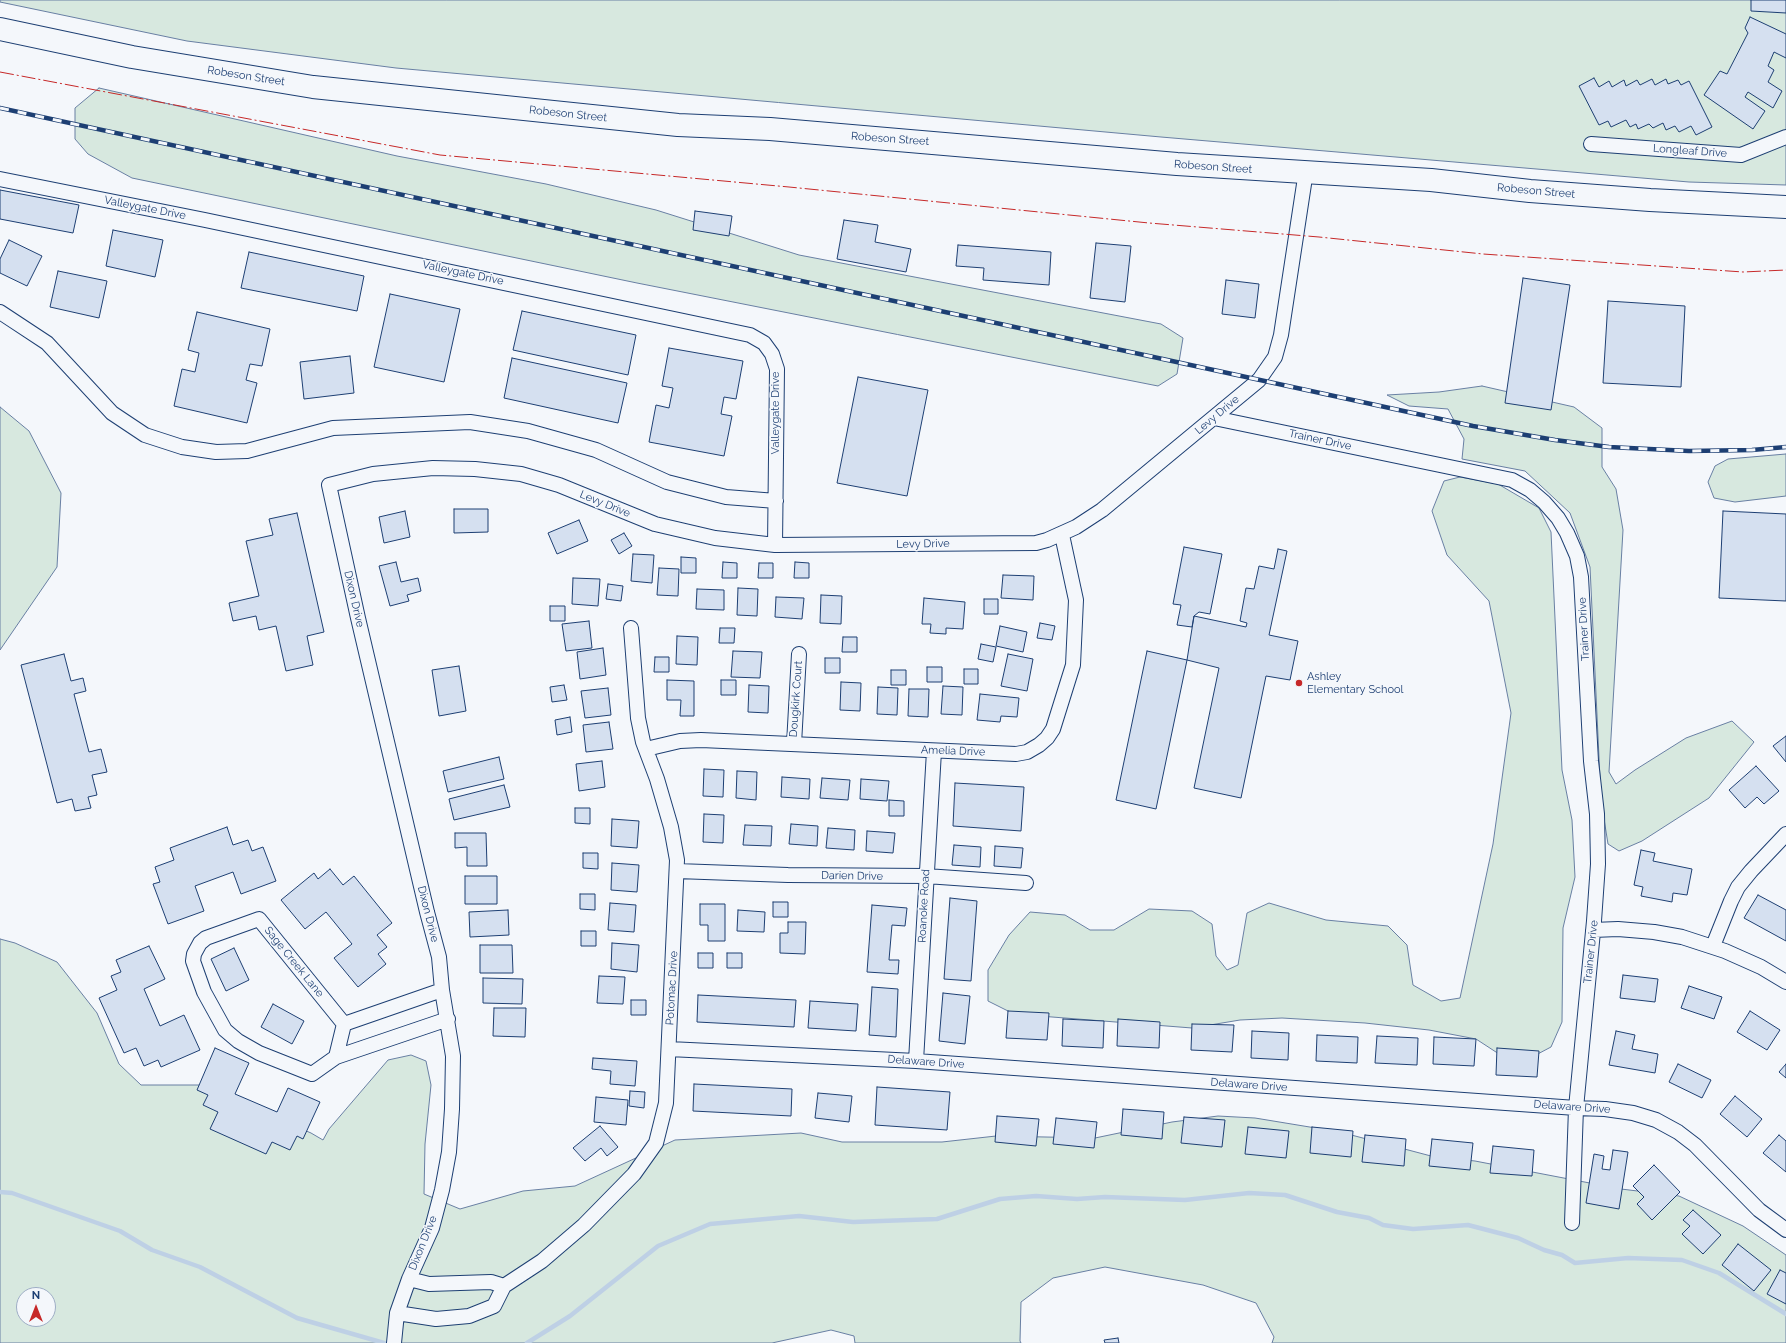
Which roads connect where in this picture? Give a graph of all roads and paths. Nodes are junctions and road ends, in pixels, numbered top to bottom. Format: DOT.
graph roads {
  1 [pos="0,29"];
  2 [pos="1786,137"];
  3 [pos="1591,144"];
  4 [pos="1306,171"];
  5 [pos="0,179"];
  6 [pos="1786,207"];
  7 [pos="0,312"];
  8 [pos="1214,418"];
  9 [pos="329,485"];
  10 [pos="776,501"];
  11 [pos="1062,534"];
  12 [pos="775,545"];
  13 [pos="631,628"];
  14 [pos="799,654"];
  15 [pos="794,744"];
  16 [pos="646,749"];
  17 [pos="934,751"];
  18 [pos="1786,834"];
  19 [pos="677,871"];
  20 [pos="926,876"];
  21 [pos="1026,884"];
  22 [pos="1593,930"];
  23 [pos="1713,946"];
  24 [pos="1786,982"];
  25 [pos="442,990"];
  26 [pos="448,1020"];
  27 [pos="344,1024"];
  28 [pos="669,1049"];
  29 [pos="336,1057"];
  30 [pos="916,1061"];
  31 [pos="1576,1108"];
  32 [pos="1572,1223"];
  33 [pos="1786,1230"];
  34 [pos="409,1279"];
  35 [pos="504,1286"];
  36 [pos="397,1313"];
  37 [pos="394,1343"];
  1 -- 4 [label="main road, Robeson Street"];
  2 -- 3 [label="street, Longleaf Drive"];
  4 -- 6 [label="main road, Robeson Street"];
  4 -- 8 [label="street, Levy Drive"];
  5 -- 10 [label="street, Valleygate Drive"];
  7 -- 10 [label="street"];
  8 -- 11 [label="street, Levy Drive"];
  8 -- 22 [label="street, Trainer Drive"];
  9 -- 12 [label="street, Levy Drive"];
  9 -- 25 [label="street, Dixon Drive"];
  10 -- 12 [label="street, Valleygate Drive"];
  11 -- 12 [label="street, Levy Drive"];
  11 -- 17 [label="street, Amelia Drive"];
  13 -- 16 [label="street, Potomac Drive"];
  14 -- 15 [label="street, Dougkirk Court"];
  15 -- 16 [label="street, Amelia Drive"];
  15 -- 17 [label="street, Amelia Drive"];
  16 -- 19 [label="street, Potomac Drive"];
  17 -- 20 [label="street, Roanoke Road"];
  18 -- 23 [label="street"];
  19 -- 20 [label="street, Darien Drive"];
  19 -- 28 [label="street, Potomac Drive"];
  20 -- 21 [label="street, Darien Drive"];
  20 -- 30 [label="street, Roanoke Road"];
  22 -- 23 [label="street"];
  22 -- 31 [label="street, Trainer Drive"];
  23 -- 24 [label="street"];
  25 -- 26 [label="street, Dixon Drive"];
  25 -- 27 [label="street"];
  26 -- 29 [label="street, Sage Creek Lane"];
  26 -- 34 [label="street, Dixon Drive"];
  27 -- 29 [label="street"];
  27 -- 29 [label="street, Sage Creek Lane"];
  28 -- 30 [label="street, Delaware Drive"];
  28 -- 35 [label="street, Potomac Drive"];
  30 -- 31 [label="street, Delaware Drive"];
  31 -- 32 [label="street, Trainer Drive"];
  31 -- 33 [label="street, Delaware Drive"];
  34 -- 35 [label="street"];
  34 -- 36 [label="street, Dixon Drive"];
  35 -- 36 [label="street"];
  36 -- 37 [label="street, Dixon Drive"];
}
